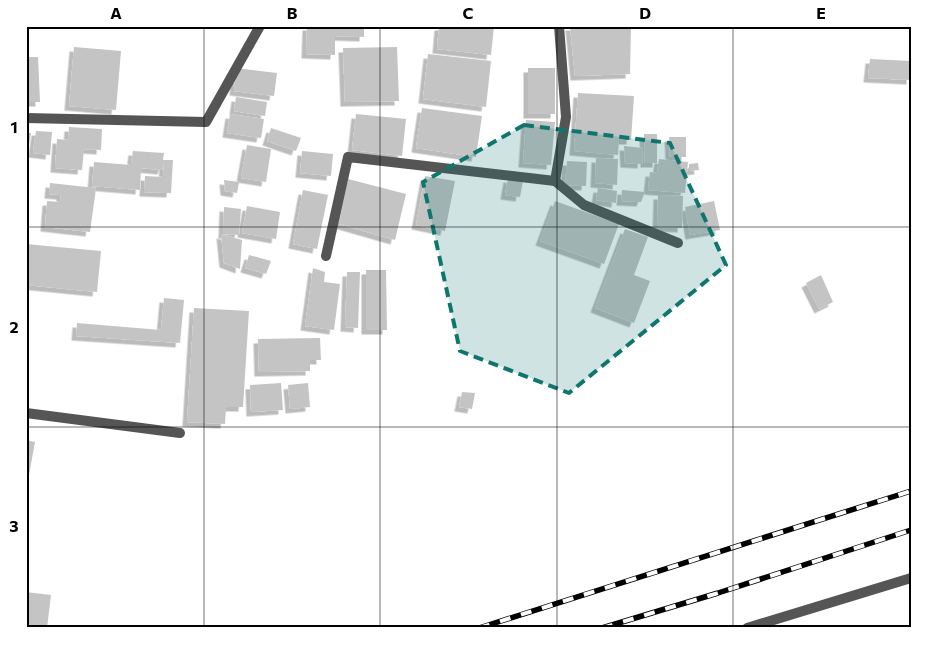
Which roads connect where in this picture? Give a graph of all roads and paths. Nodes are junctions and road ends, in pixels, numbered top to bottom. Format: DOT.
graph roads {
  1 [pos="260,26"];
  2 [pos="559,26"];
  3 [pos="26,118"];
  4 [pos="555,180"];
  5 [pos="678,243"];
  6 [pos="326,256"];
  7 [pos="26,412"];
  8 [pos="180,433"];
  9 [pos="911,578"];
  10 [pos="747,628"];
  1 -- 3 [label="street"];
  2 -- 4 [label="street"];
  4 -- 5 [label="street"];
  4 -- 6 [label="street"];
  7 -- 8 [label="street"];
  9 -- 10 [label="street"];
}
